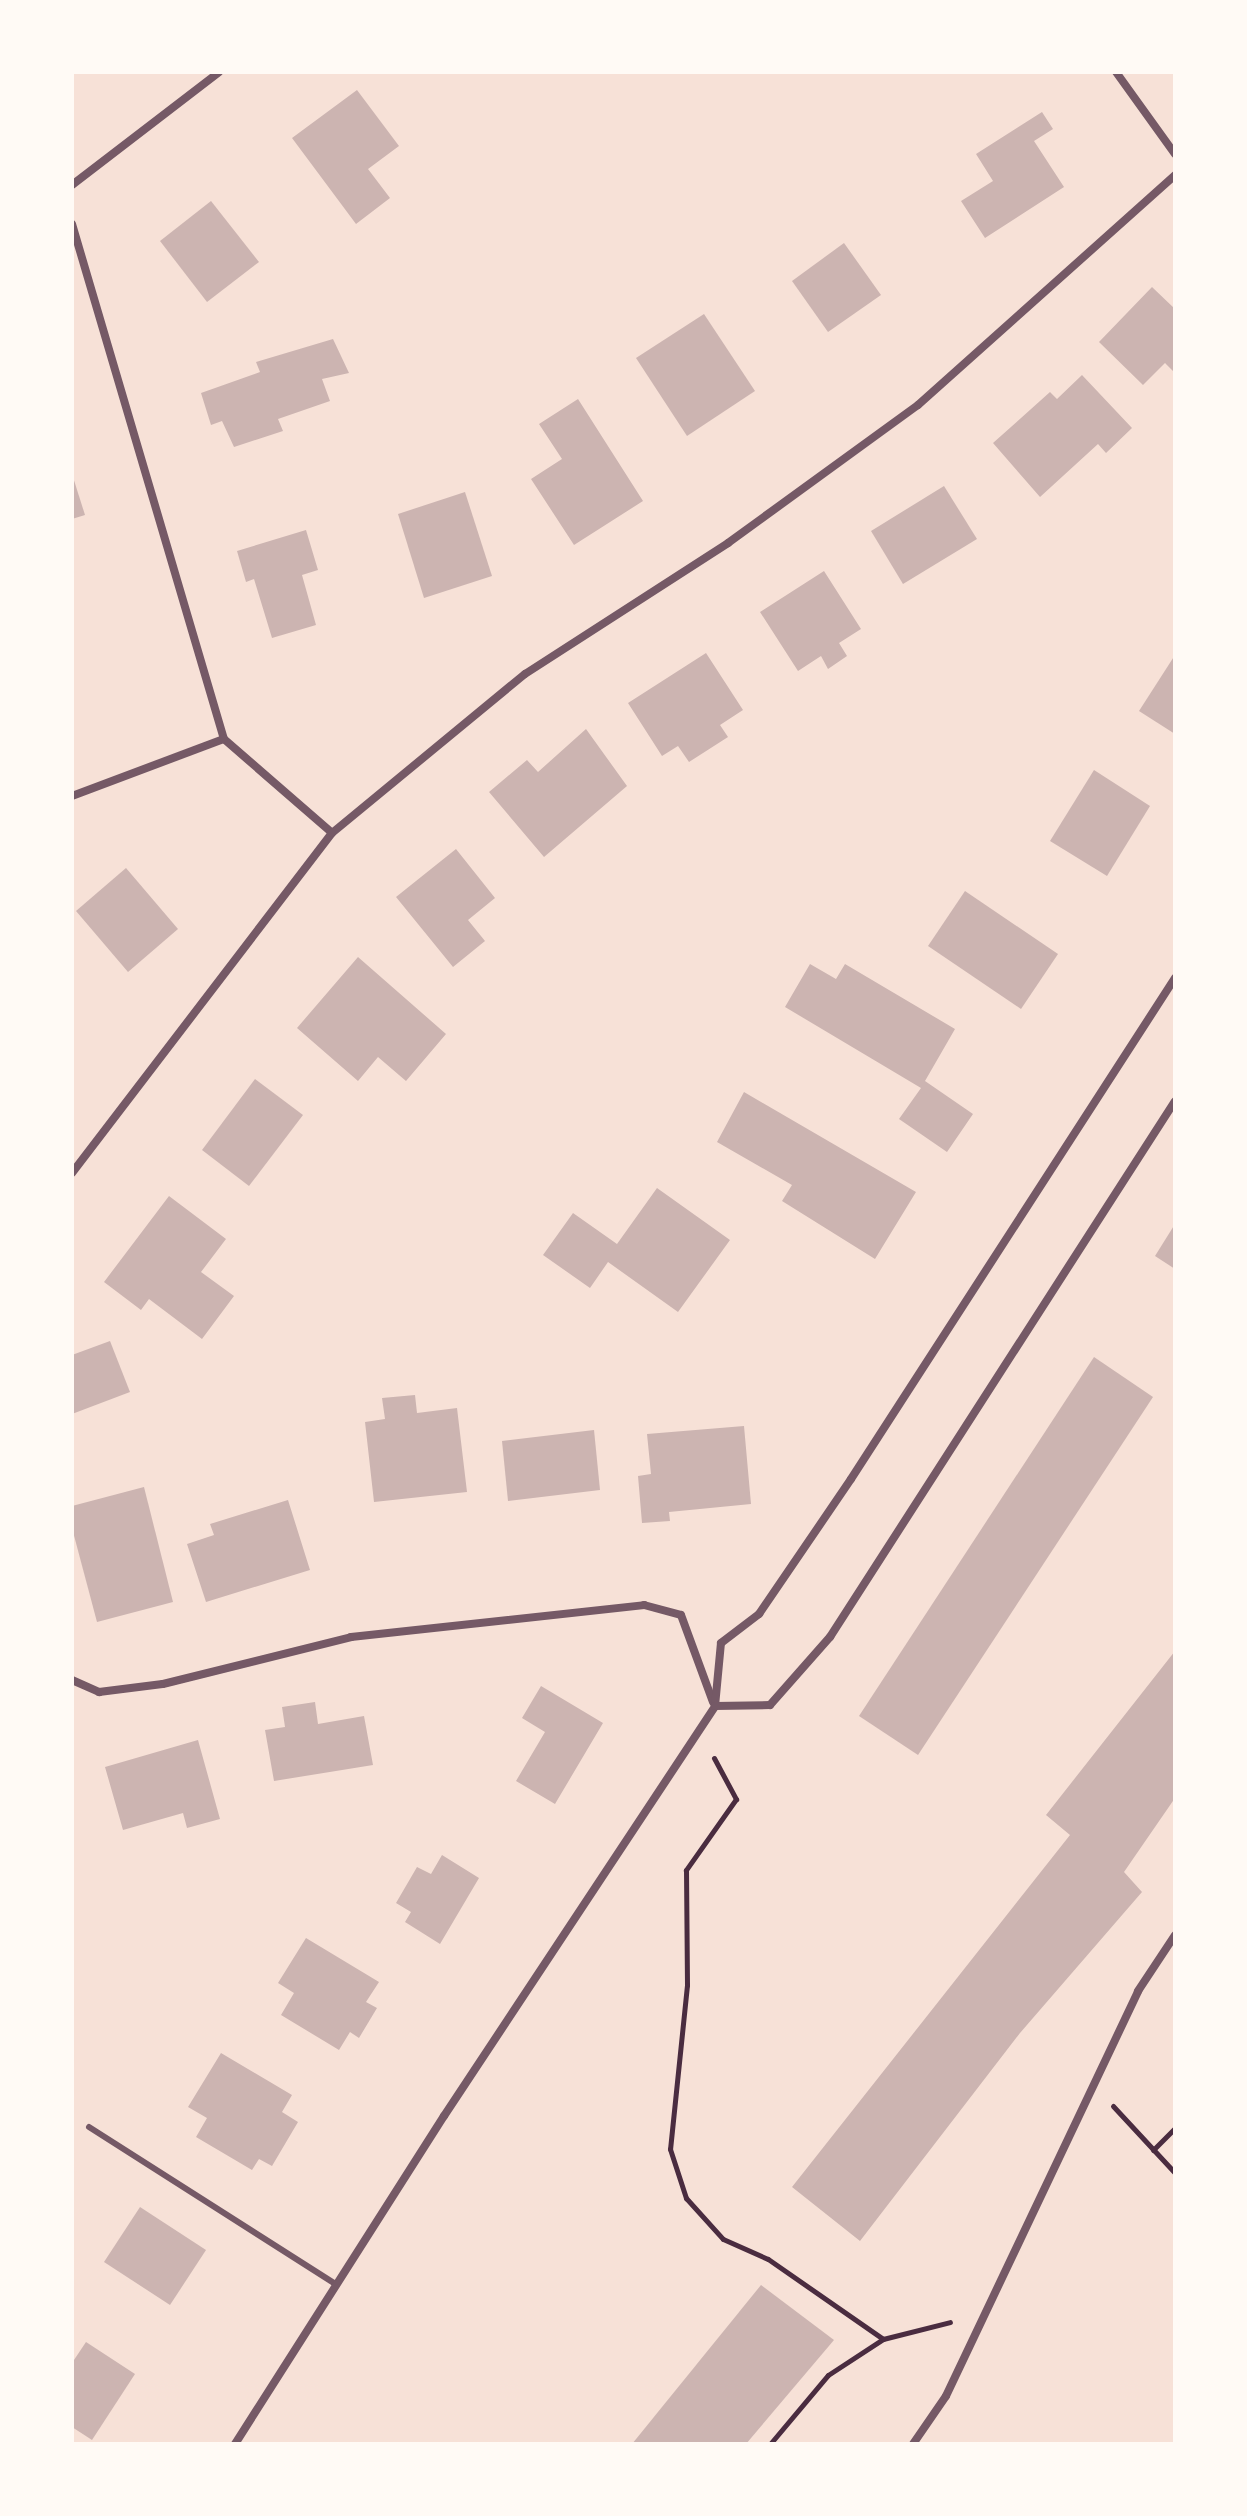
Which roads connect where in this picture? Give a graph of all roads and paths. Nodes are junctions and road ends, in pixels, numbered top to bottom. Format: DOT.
graph roads {
  1 [pos="219,72"];
  2 [pos="1116,72"];
  3 [pos="1175,154"];
  4 [pos="1175,175"];
  5 [pos="72,185"];
  6 [pos="72,224"];
  7 [pos="224,739"];
  8 [pos="72,796"];
  9 [pos="332,833"];
  10 [pos="1175,978"];
  11 [pos="1175,1101"];
  12 [pos="72,1173"];
  13 [pos="72,1680"];
  14 [pos="715,1706"];
  15 [pos="701,1733"];
  16 [pos="1175,1935"];
  17 [pos="1094,2085"];
  18 [pos="89,2127"];
  19 [pos="1175,2128"];
  20 [pos="1153,2150"];
  21 [pos="1175,2173"];
  22 [pos="335,2284"];
  23 [pos="982,2314"];
  24 [pos="883,2339"];
  25 [pos="235,2444"];
  26 [pos="770,2444"];
  27 [pos="913,2444"];
  1 -- 5 [label="street"];
  2 -- 3 [label="street"];
  4 -- 9 [label="street"];
  6 -- 7 [label="street"];
  7 -- 8 [label="street"];
  7 -- 9 [label="street"];
  9 -- 12 [label="street"];
  10 -- 14 [label="street"];
  11 -- 14 [label="street"];
  13 -- 14 [label="street"];
  14 -- 15 [label="street"];
  15 -- 22 [label="street"];
  15 -- 24 [label="path"];
  16 -- 17 [label="street"];
  17 -- 20 [label="path"];
  17 -- 23 [label="street"];
  18 -- 22 [label="lane"];
  19 -- 20 [label="path"];
  20 -- 21 [label="path"];
  22 -- 25 [label="street"];
  23 -- 24 [label="path"];
  23 -- 27 [label="street"];
  24 -- 26 [label="path"];
}
